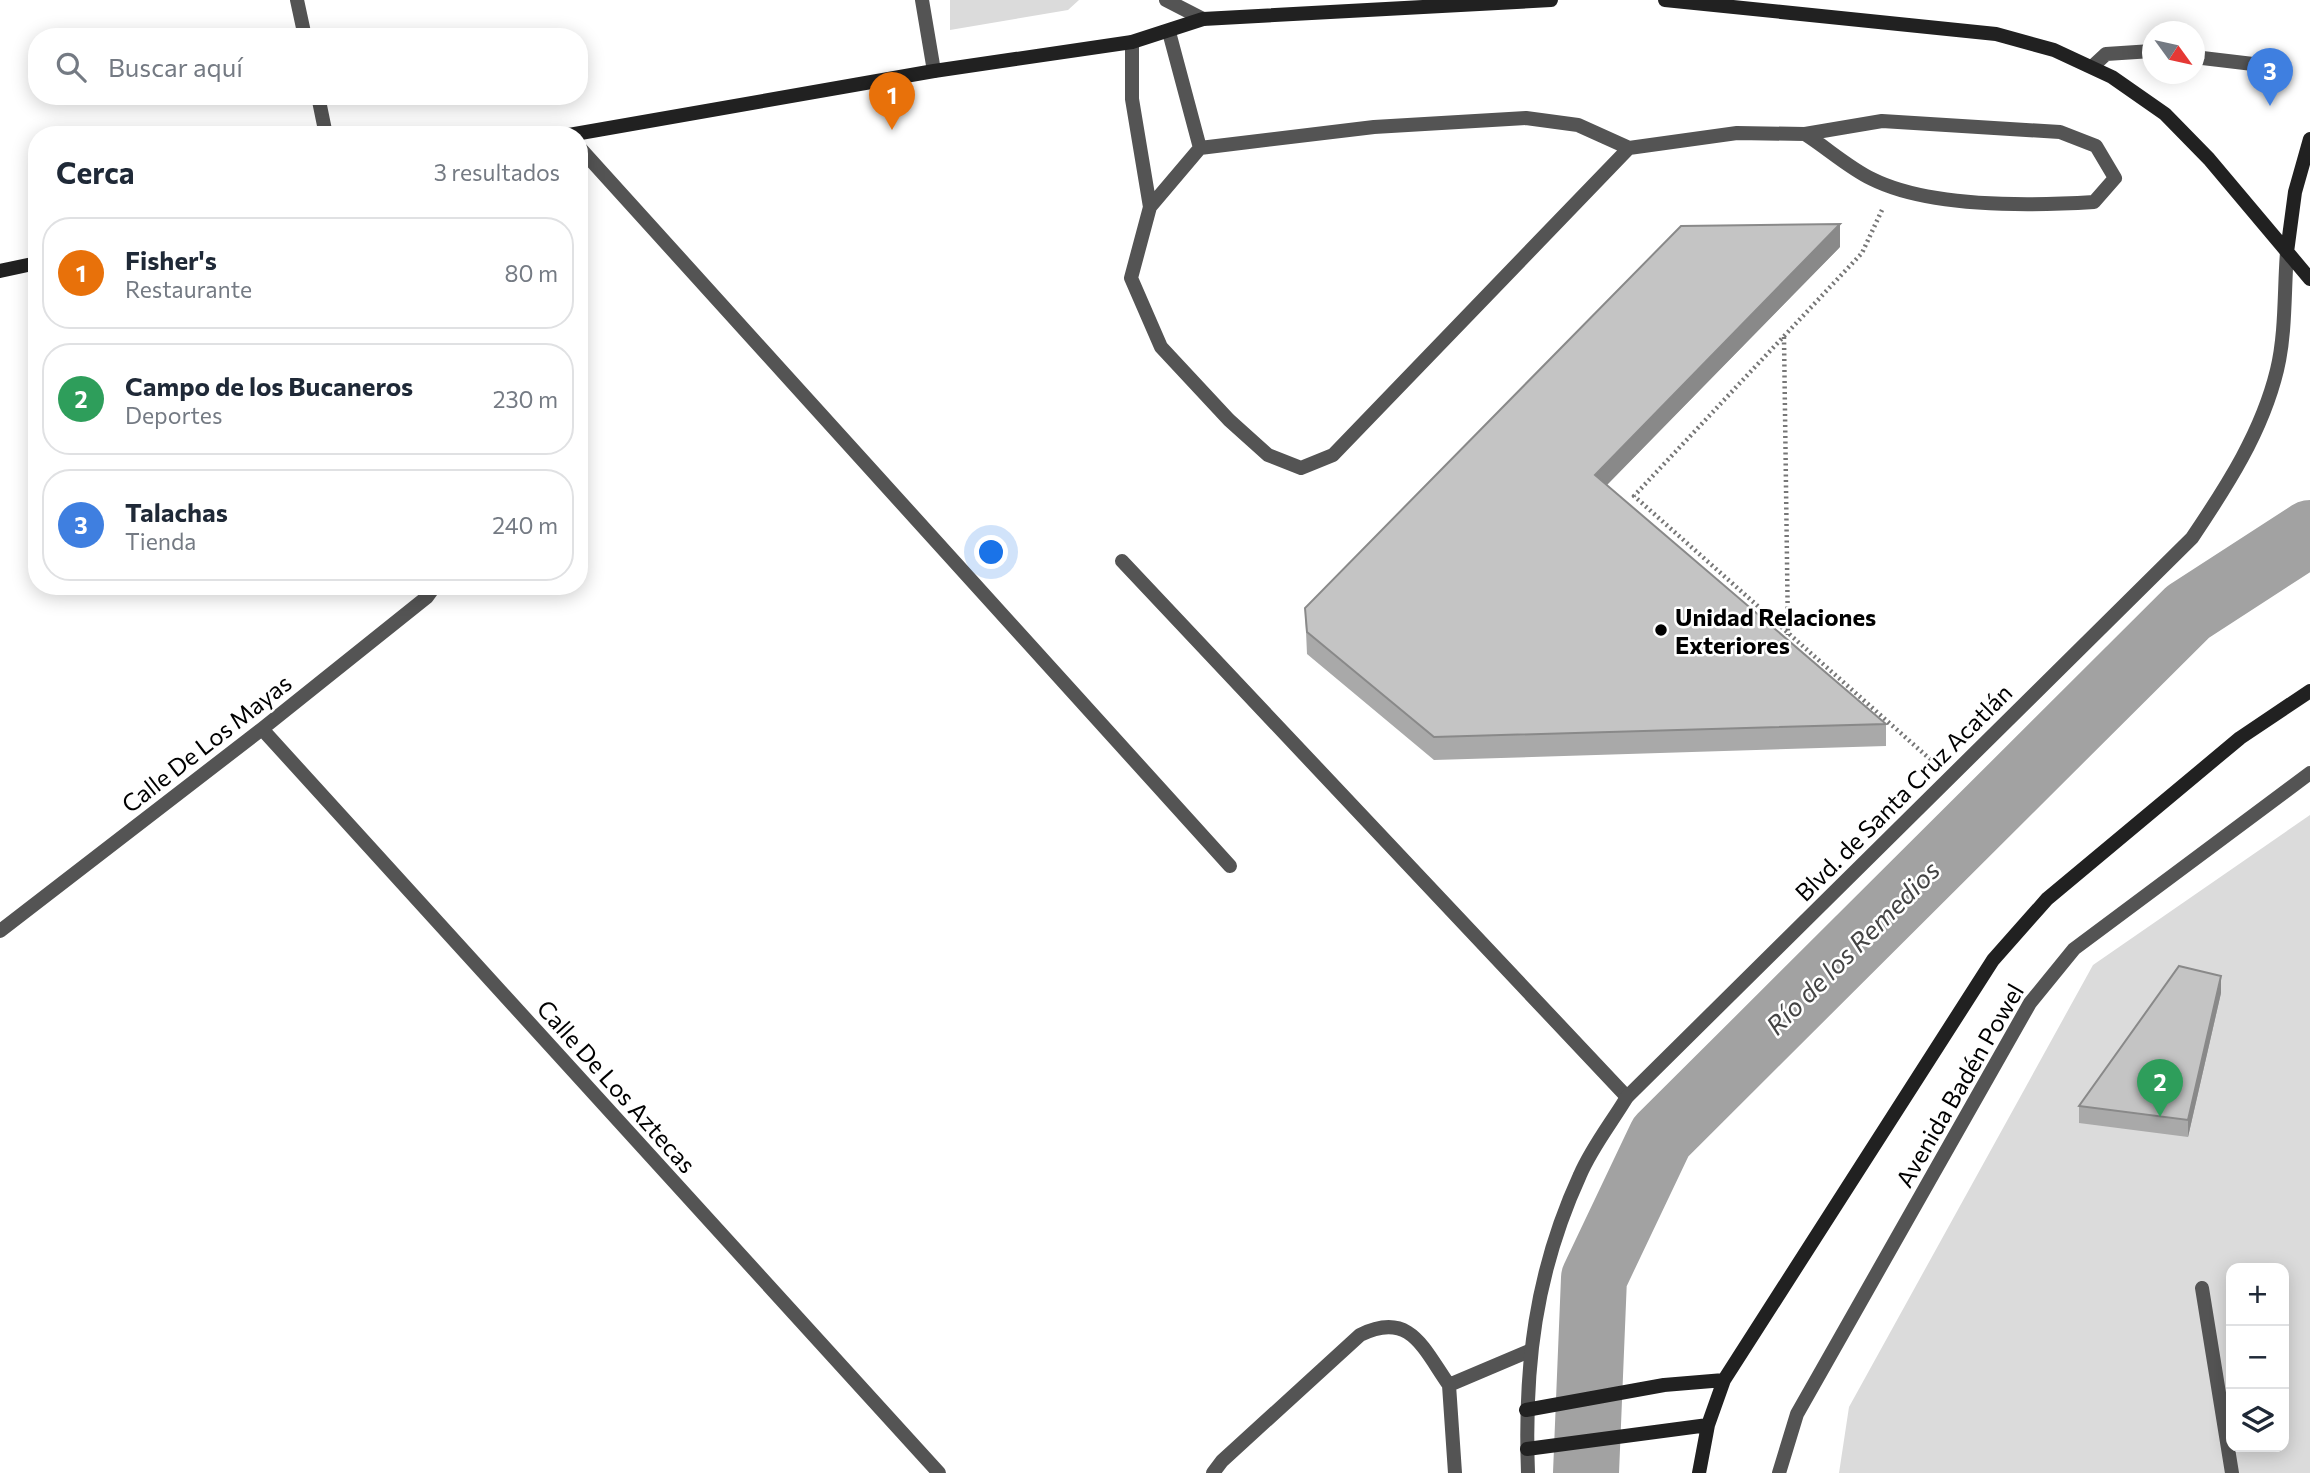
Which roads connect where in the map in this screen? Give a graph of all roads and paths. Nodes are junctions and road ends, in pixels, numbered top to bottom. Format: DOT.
graph roads {
  1 [pos="298,0"];
  2 [pos="922,0"];
  3 [pos="1166,0"];
  4 [pos="1551,0"];
  5 [pos="1665,0"];
  6 [pos="1349,6"];
  7 [pos="1202,19"];
  8 [pos="303,28"];
  9 [pos="1168,32"];
  10 [pos="1132,42"];
  11 [pos="2142,52"];
  12 [pos="2205,58"];
  13 [pos="2253,64"];
  14 [pos="2092,67"];
  15 [pos="934,71"];
  16 [pos="320,105"];
  17 [pos="324,126"];
  18 [pos="588,132"];
  19 [pos="1805,134"];
  20 [pos="2310,139"];
  21 [pos="1200,148"];
  22 [pos="1629,148"];
  23 [pos="588,157"];
  24 [pos="1893,187"];
  25 [pos="1150,207"];
  26 [pos="2287,252"];
  27 [pos="28,265"];
  28 [pos="0,271"];
  29 [pos="2310,279"];
  30 [pos="1784,336"];
  31 [pos="1122,561"];
  32 [pos="428,595"];
  33 [pos="1788,635"];
  34 [pos="2310,691"];
  35 [pos="262,729"];
  36 [pos="2310,774"];
  37 [pos="1950,778"];
  38 [pos="1230,866"];
  39 [pos="0,931"];
  40 [pos="1627,1097"];
  41 [pos="2202,1288"];
  42 [pos="1529,1351"];
  43 [pos="1724,1380"];
  44 [pos="1449,1385"];
  45 [pos="1526,1409"];
  46 [pos="1708,1425"];
  47 [pos="1527,1449"];
  48 [pos="939,1473"];
  49 [pos="1213,1473"];
  50 [pos="1455,1473"];
  51 [pos="1528,1473"];
  52 [pos="1699,1473"];
  53 [pos="1779,1473"];
  54 [pos="2232,1473"];
  1 -- 8 [label="street"];
  2 -- 15 [label="street"];
  3 -- 7 [label="street"];
  4 -- 6 [label="main road"];
  5 -- 14 [label="main road"];
  6 -- 7 [label="main road"];
  7 -- 9 [label="main road"];
  9 -- 10 [label="main road"];
  9 -- 21 [label="street"];
  10 -- 15 [label="main road"];
  10 -- 25 [label="street"];
  11 -- 14 [label="street"];
  12 -- 13 [label="street"];
  14 -- 26 [label="main road"];
  15 -- 18 [label="main road"];
  16 -- 17 [label="street"];
  19 -- 22 [label="street"];
  19 -- 24 [label="street"];
  19 -- 24 [label="street"];
  20 -- 26 [label="main road, Blvd. de Santa Cruz Acatlán"];
  21 -- 22 [label="street"];
  21 -- 25 [label="street"];
  22 -- 25 [label="street"];
  23 -- 38 [label="street"];
  24 -- 30 [label="path"];
  26 -- 29 [label="main road"];
  26 -- 37 [label="street, Blvd. de Santa Cruz Acatlán"];
  27 -- 28 [label="main road"];
  30 -- 33 [label="path"];
  30 -- 33 [label="path"];
  31 -- 40 [label="street"];
  32 -- 35 [label="street, Calle De Los Mayas"];
  33 -- 37 [label="path"];
  34 -- 43 [label="main road"];
  35 -- 39 [label="street, Calle De Los Mayas"];
  35 -- 48 [label="street, Calle De Los Aztecas"];
  36 -- 53 [label="street, Avenida Badén Powel"];
  37 -- 40 [label="street, Blvd. de Santa Cruz Acatlán"];
  40 -- 42 [label="street, Blvd. de Santa Cruz Acatlán"];
  41 -- 54 [label="street"];
  42 -- 44 [label="street"];
  42 -- 45 [label="street, Blvd. de Santa Cruz Acatlán"];
  43 -- 45 [label="main road"];
  43 -- 46 [label="main road"];
  44 -- 49 [label="street"];
  44 -- 50 [label="street"];
  45 -- 47 [label="street, Blvd. de Santa Cruz Acatlán"];
  46 -- 47 [label="main road"];
  46 -- 52 [label="main road"];
  47 -- 51 [label="street, Blvd. de Santa Cruz Acatlán"];
}
